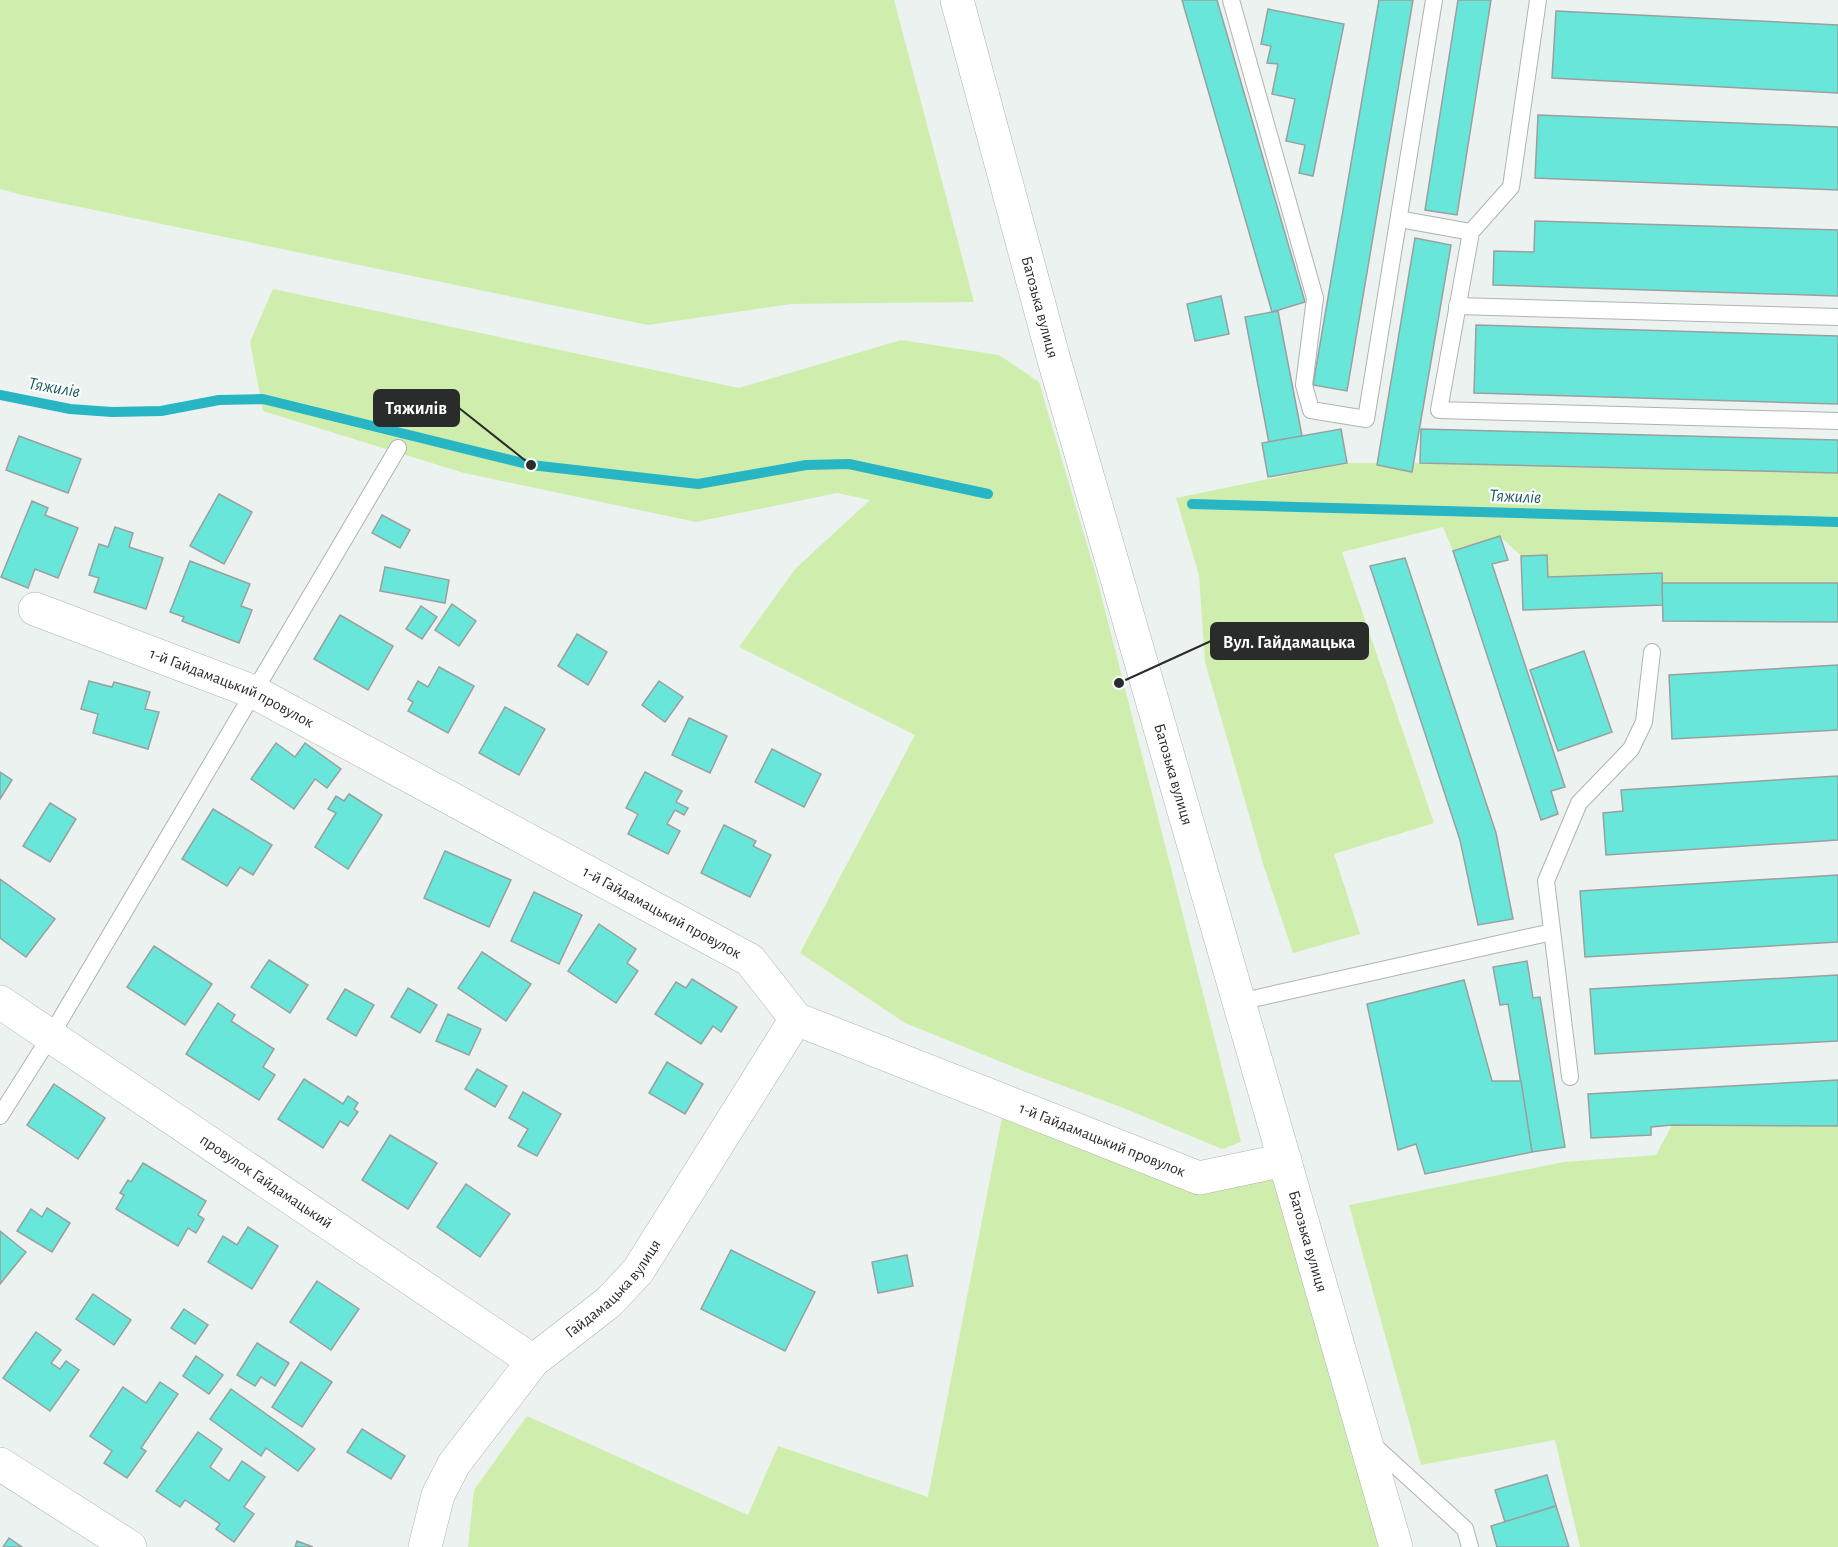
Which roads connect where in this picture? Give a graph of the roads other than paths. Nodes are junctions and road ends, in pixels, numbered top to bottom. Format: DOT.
graph roads {
  1 [pos="957,0"];
  2 [pos="1231,0"];
  3 [pos="1434,0"];
  4 [pos="1538,0"];
  5 [pos="1399,219"];
  6 [pos="1471,232"];
  7 [pos="1457,306"];
  8 [pos="1838,317"];
  9 [pos="1838,420"];
  10 [pos="398,448"];
  11 [pos="35,609"];
  12 [pos="1652,652"];
  13 [pos="254,692"];
  14 [pos="1552,932"];
  15 [pos="0,1002"];
  16 [pos="1239,1002"];
  17 [pos="796,1019"];
  18 [pos="50,1037"];
  19 [pos="1570,1077"];
  20 [pos="0,1116"];
  21 [pos="1285,1160"];
  22 [pos="533,1361"];
  23 [pos="1364,1437"];
  24 [pos="0,1464"];
  25 [pos="130,1547"];
  26 [pos="425,1547"];
  27 [pos="1396,1547"];
  28 [pos="1470,1547"];
  1 -- 16 [label="street, Батозька вулиця"];
  2 -- 5 [label="lane"];
  3 -- 5 [label="lane"];
  4 -- 6 [label="lane"];
  5 -- 6 [label="lane"];
  6 -- 7 [label="lane"];
  7 -- 8 [label="lane"];
  7 -- 9 [label="lane"];
  10 -- 13 [label="lane"];
  11 -- 13 [label="street, 1-й Гайдамацький провулок"];
  12 -- 14 [label="lane"];
  13 -- 17 [label="street, 1-й Гайдамацький провулок"];
  13 -- 18 [label="lane"];
  14 -- 16 [label="lane"];
  14 -- 19 [label="lane"];
  15 -- 18 [label="street, провулок Гайдамацький"];
  16 -- 21 [label="street, Батозька вулиця"];
  17 -- 21 [label="street, 1-й Гайдамацький провулок"];
  17 -- 22 [label="street, Гайдамацька вулиця"];
  18 -- 20 [label="lane"];
  18 -- 22 [label="street, провулок Гайдамацький"];
  21 -- 23 [label="street, Батозька вулиця"];
  22 -- 26 [label="street, Гайдамацька вулиця"];
  23 -- 27 [label="street, Батозька вулиця"];
  23 -- 28 [label="lane"];
  24 -- 25 [label="street"];
}
